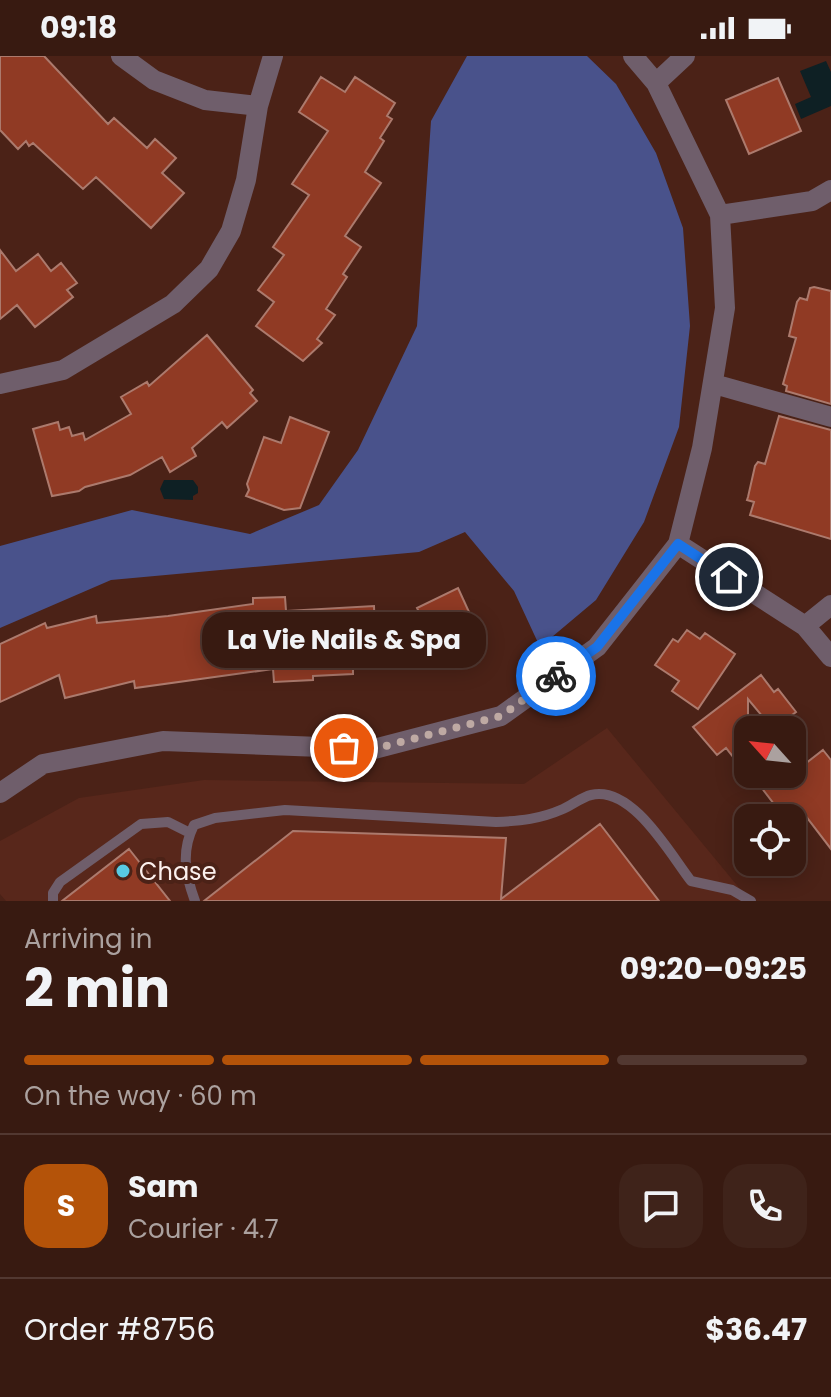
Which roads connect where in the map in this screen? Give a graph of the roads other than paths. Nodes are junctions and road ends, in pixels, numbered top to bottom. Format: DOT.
graph roads {
  1 [pos="121,56"];
  2 [pos="273,56"];
  3 [pos="633,56"];
  4 [pos="685,56"];
  5 [pos="656,83"];
  6 [pos="258,106"];
  7 [pos="831,190"];
  8 [pos="720,215"];
  9 [pos="0,384"];
  10 [pos="714,384"];
  11 [pos="831,417"];
  12 [pos="678,544"];
  13 [pos="831,605"];
  14 [pos="805,626"];
  15 [pos="831,657"];
  16 [pos="0,793"];
  17 [pos="190,833"];
  18 [pos="53,901"];
  19 [pos="195,901"];
  20 [pos="751,901"];
  1 -- 6 [label="street"];
  2 -- 6 [label="street"];
  3 -- 5 [label="street"];
  4 -- 5 [label="street"];
  5 -- 8 [label="street"];
  6 -- 9 [label="street"];
  7 -- 8 [label="street"];
  8 -- 10 [label="street"];
  10 -- 11 [label="street"];
  10 -- 12 [label="street"];
  12 -- 14 [label="street"];
  12 -- 16 [label="street"];
  13 -- 14 [label="street"];
  14 -- 15 [label="street"];
  17 -- 18 [label="lane"];
  17 -- 19 [label="lane"];
  17 -- 20 [label="lane"];
}
